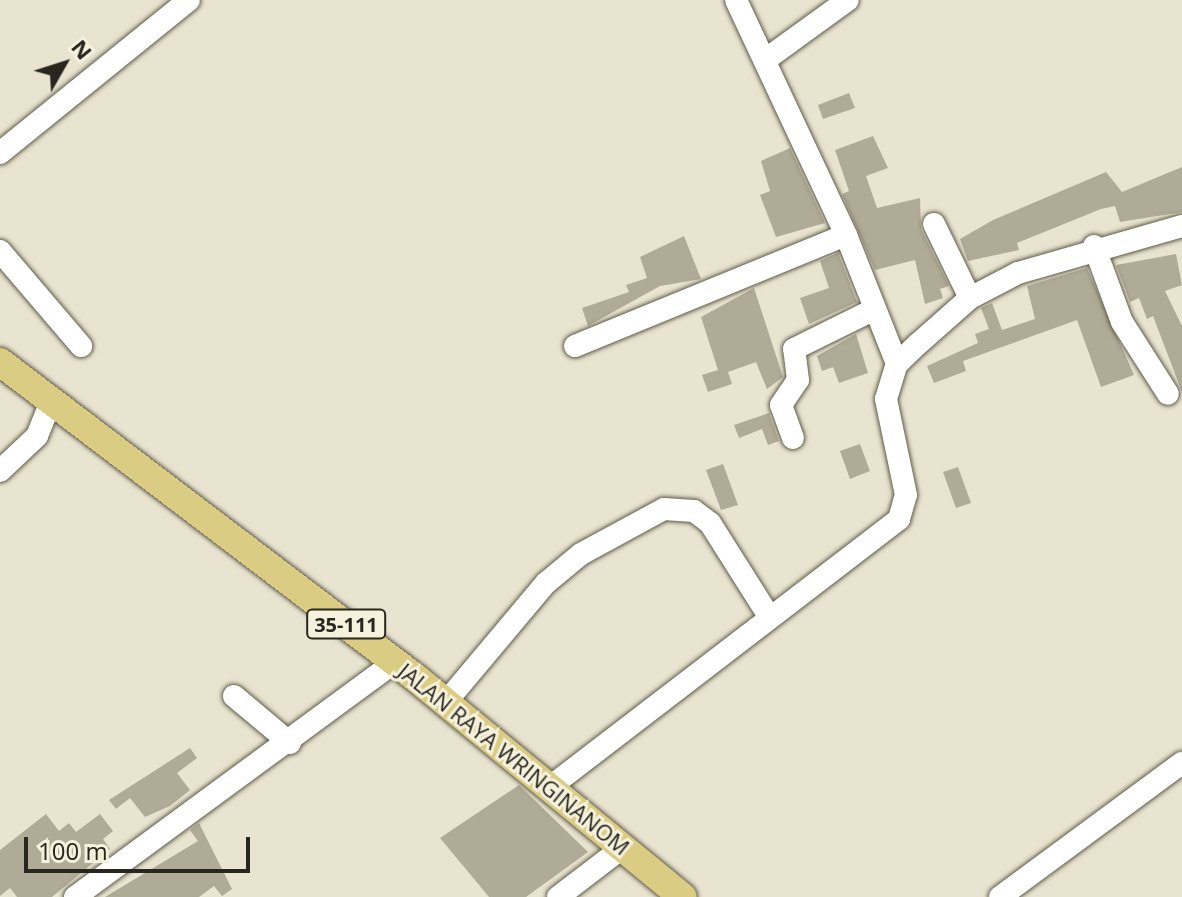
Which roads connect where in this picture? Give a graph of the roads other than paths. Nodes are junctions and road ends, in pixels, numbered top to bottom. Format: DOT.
graph roads {
  1 [pos="189,0"];
  2 [pos="736,0"];
  3 [pos="848,0"];
  4 [pos="765,60"];
  5 [pos="0,153"];
  6 [pos="934,224"];
  7 [pos="1182,226"];
  8 [pos="846,235"];
  9 [pos="1094,246"];
  10 [pos="0,251"];
  11 [pos="970,298"];
  12 [pos="875,309"];
  13 [pos="81,346"];
  14 [pos="575,346"];
  15 [pos="0,362"];
  16 [pos="897,364"];
  17 [pos="1168,394"];
  18 [pos="51,401"];
  19 [pos="793,438"];
  20 [pos="0,471"];
  21 [pos="770,618"];
  22 [pos="395,662"];
  23 [pos="234,696"];
  24 [pos="446,702"];
  25 [pos="290,743"];
  26 [pos="1182,763"];
  27 [pos="550,787"];
  28 [pos="622,848"];
  29 [pos="79,896"];
  30 [pos="558,897"];
  31 [pos="683,897"];
  32 [pos="1000,897"];
  1 -- 5 [label="street"];
  2 -- 4 [label="street"];
  3 -- 4 [label="street"];
  4 -- 8 [label="street"];
  6 -- 11 [label="street"];
  7 -- 9 [label="street"];
  8 -- 12 [label="street"];
  8 -- 14 [label="street"];
  9 -- 11 [label="street"];
  9 -- 17 [label="street"];
  10 -- 13 [label="street"];
  11 -- 16 [label="street"];
  12 -- 16 [label="street"];
  12 -- 19 [label="street"];
  15 -- 18 [label="main road, JALAN RAYA WRINGINANOM / 35-111"];
  16 -- 21 [label="street"];
  18 -- 20 [label="street"];
  18 -- 22 [label="main road, JALAN RAYA WRINGINANOM / 35-111"];
  21 -- 24 [label="street"];
  21 -- 27 [label="street"];
  22 -- 24 [label="main road, JALAN RAYA WRINGINANOM / 35-111"];
  22 -- 25 [label="street"];
  23 -- 25 [label="street"];
  24 -- 27 [label="main road, JALAN RAYA WRINGINANOM / 35-111"];
  25 -- 29 [label="street"];
  26 -- 32 [label="street"];
  27 -- 28 [label="main road, JALAN RAYA WRINGINANOM / 35-111"];
  28 -- 30 [label="street"];
  28 -- 31 [label="main road, JALAN RAYA WRINGINANOM / 35-111"];
}
